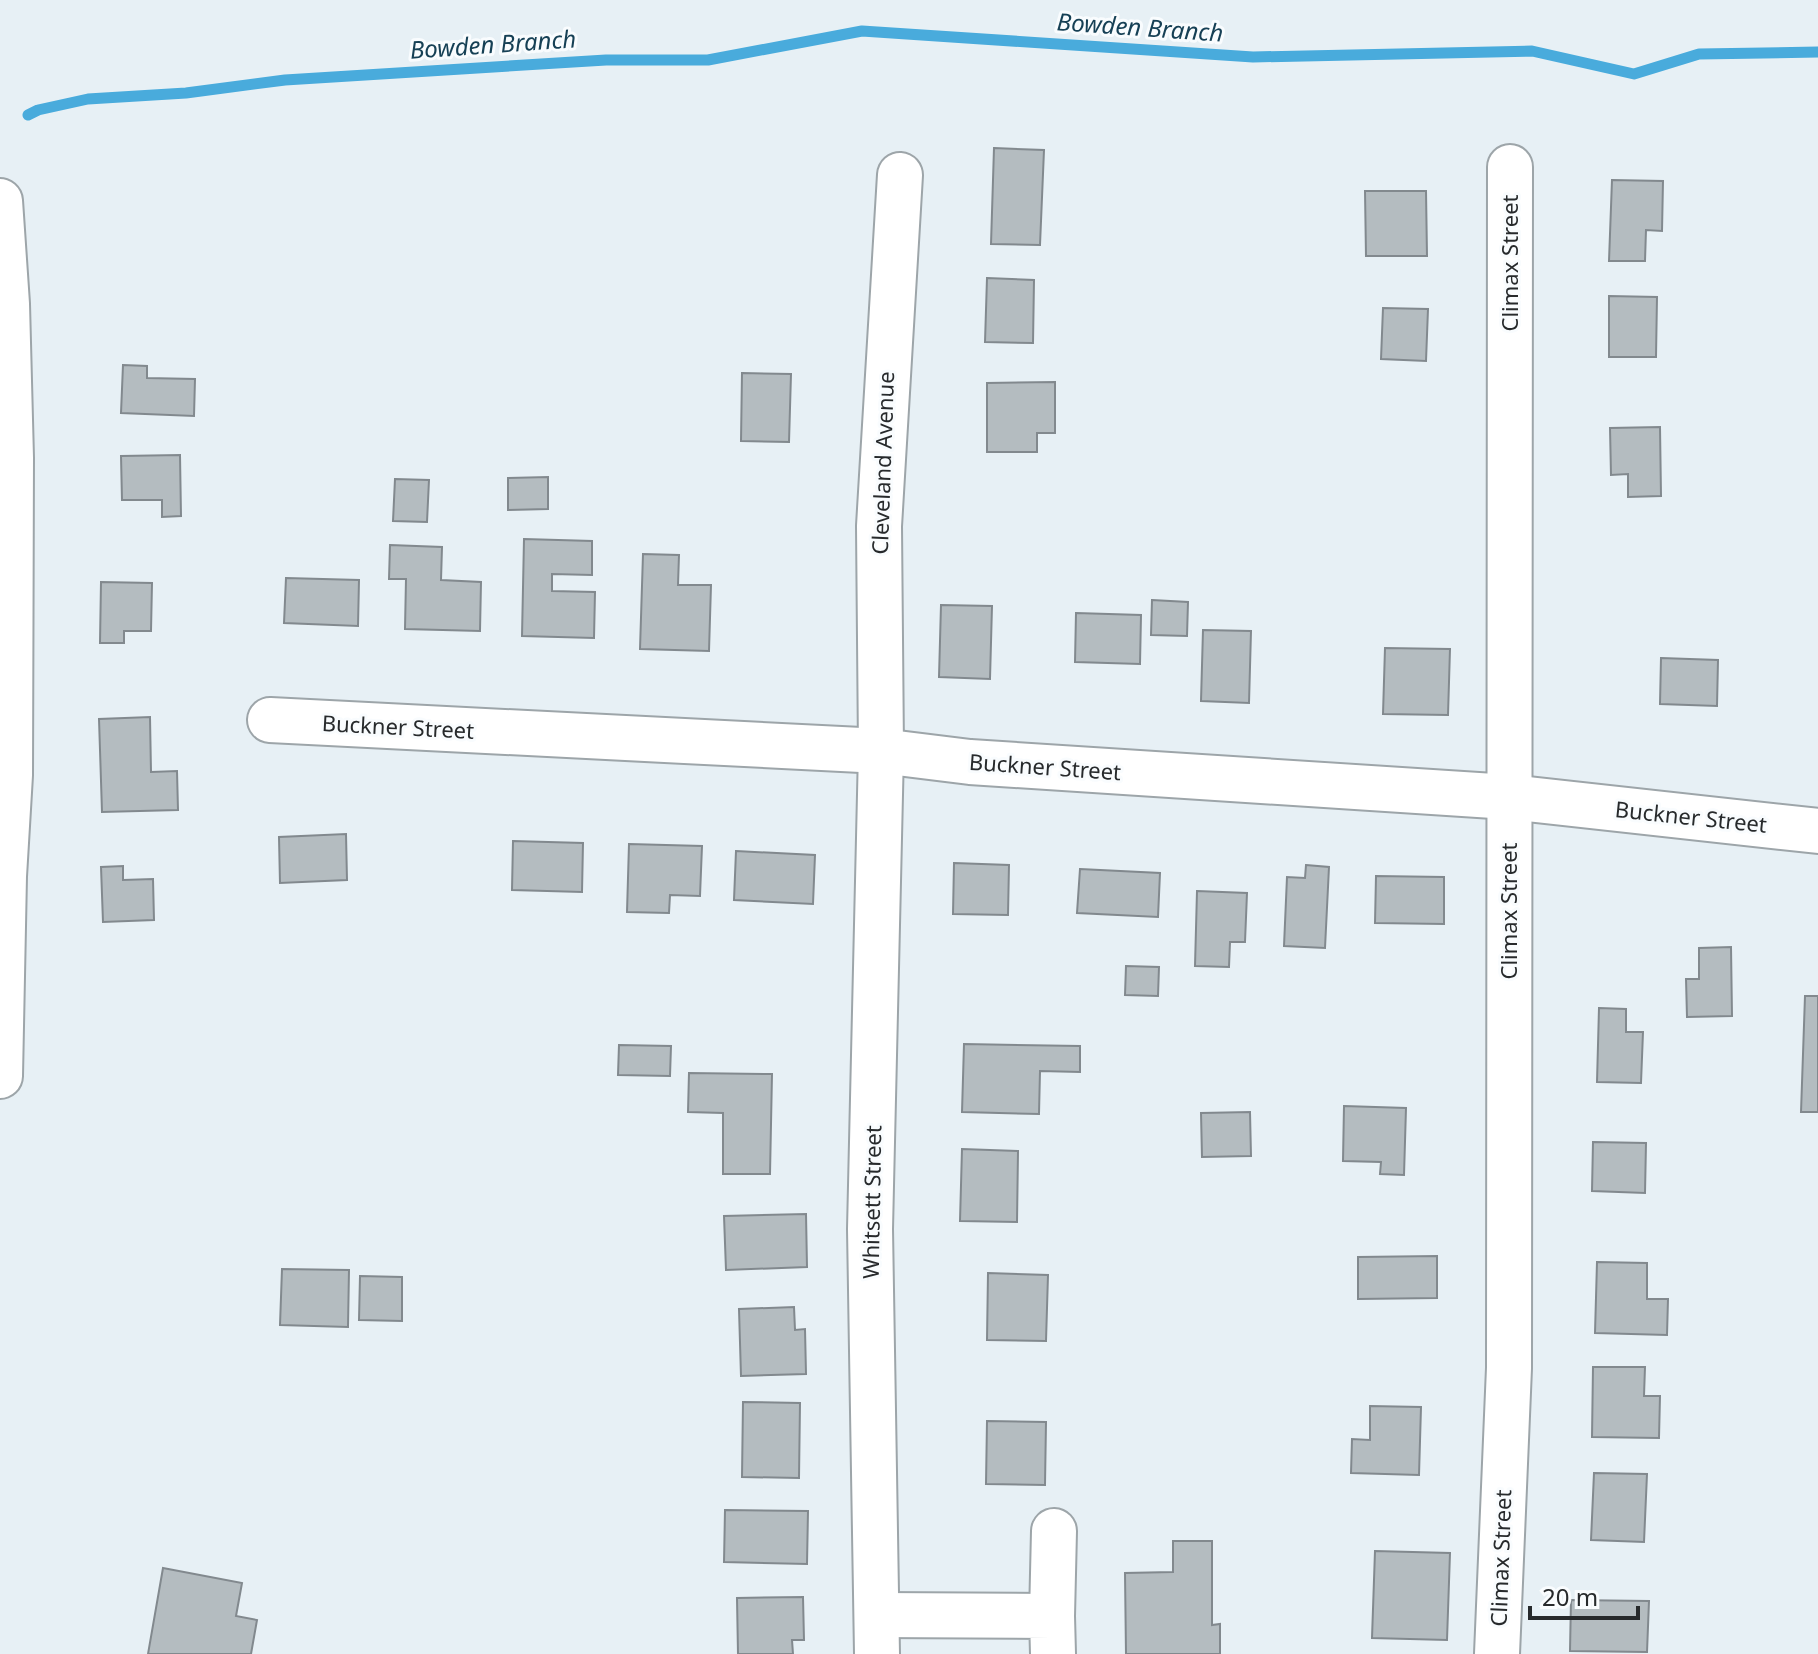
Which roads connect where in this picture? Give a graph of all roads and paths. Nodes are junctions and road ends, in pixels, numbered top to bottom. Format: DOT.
graph roads {
  1 [pos="1510,167"];
  2 [pos="900,175"];
  3 [pos="0,201"];
  4 [pos="270,720"];
  5 [pos="881,751"];
  6 [pos="1509,797"];
  7 [pos="1818,831"];
  8 [pos="0,1076"];
  9 [pos="1054,1531"];
  10 [pos="877,1635"];
  11 [pos="1052,1635"];
  12 [pos="1497,1654"];
  1 -- 6 [label="street, Climax Street"];
  2 -- 5 [label="street, Cleveland Avenue"];
  3 -- 8 [label="street"];
  4 -- 5 [label="street, Buckner Street"];
  5 -- 6 [label="street, Buckner Street"];
  5 -- 10 [label="street, Whitsett Street"];
  6 -- 7 [label="street, Buckner Street"];
  6 -- 12 [label="street, Climax Street"];
  9 -- 11 [label="street"];
  10 -- 11 [label="street"];
}
